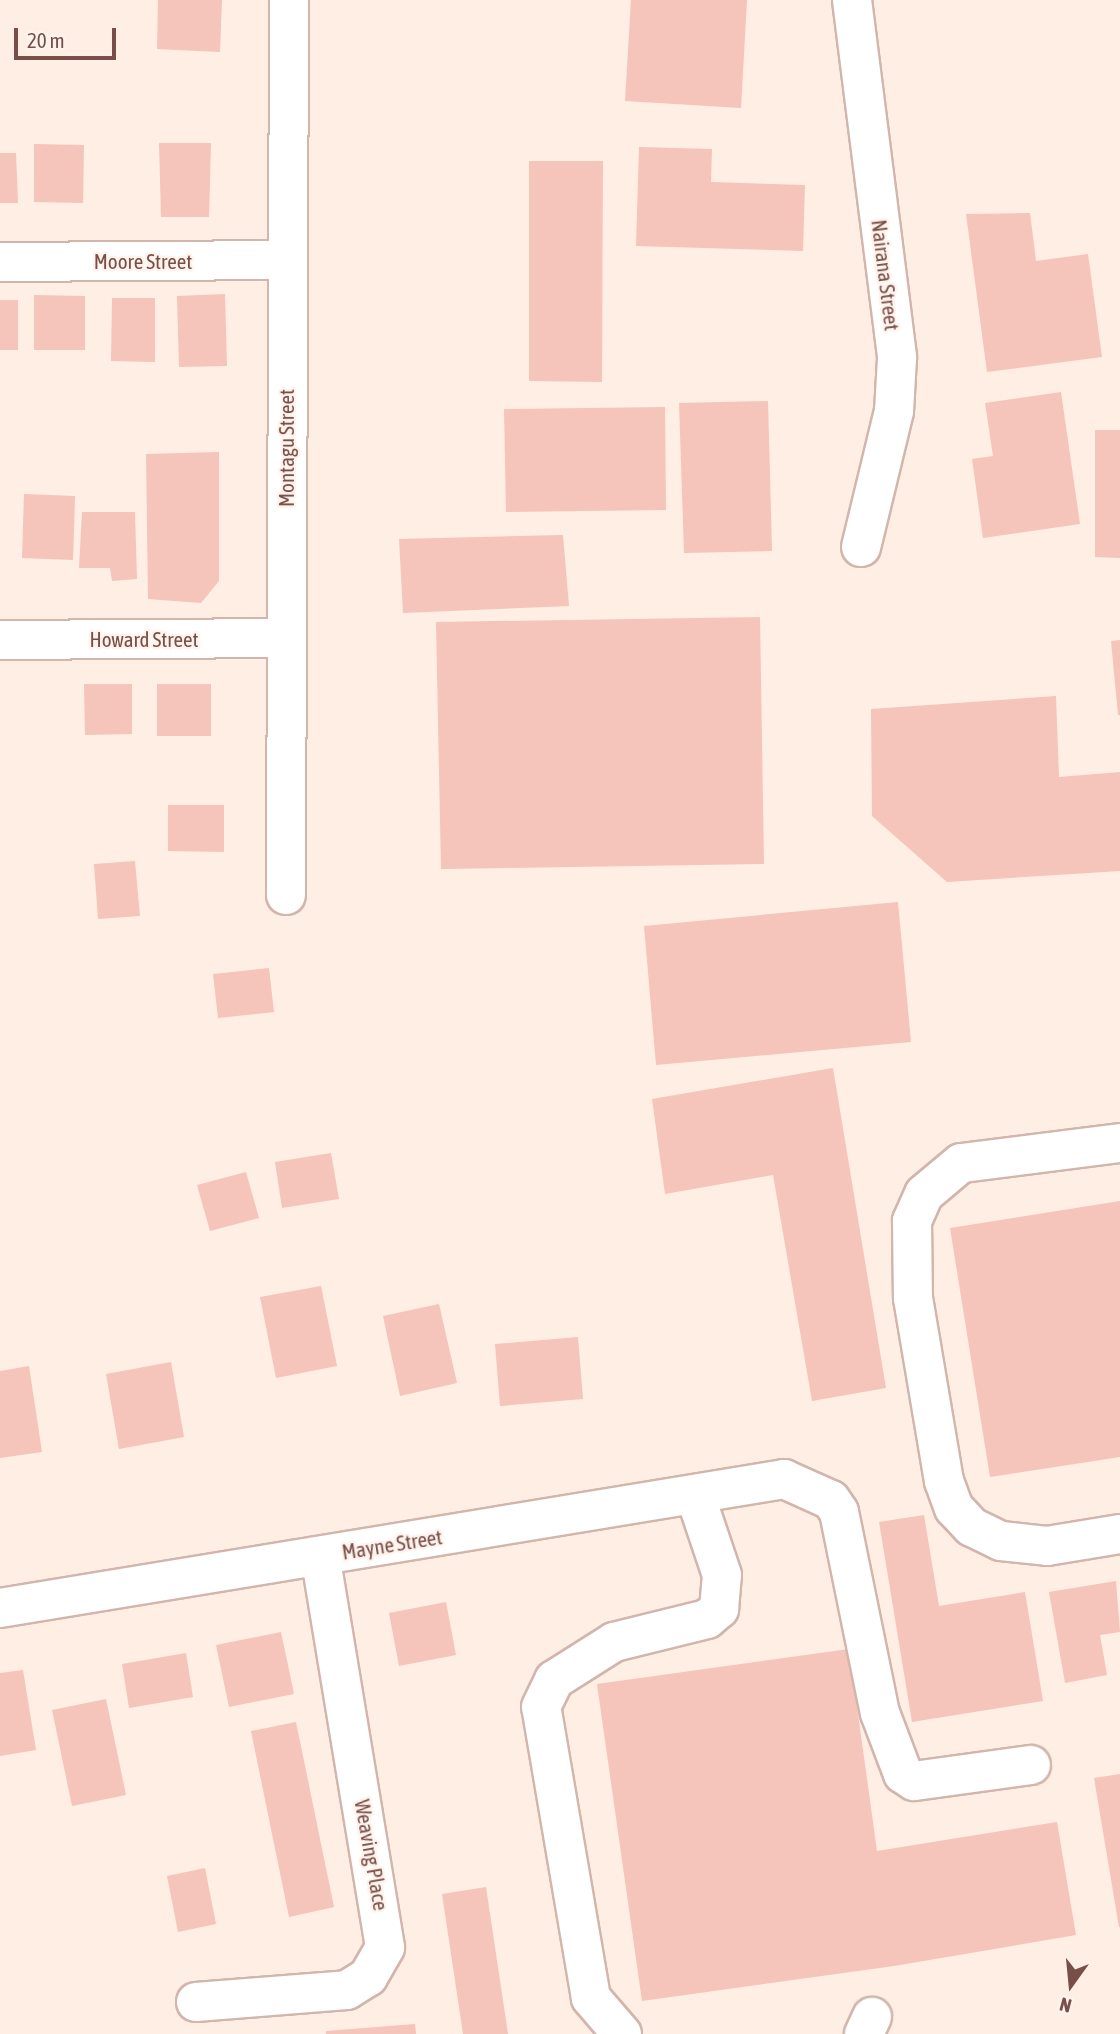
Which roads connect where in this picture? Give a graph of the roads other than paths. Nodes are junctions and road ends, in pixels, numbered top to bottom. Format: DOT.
graph roads {
  1 [pos="289,0"];
  2 [pos="852,0"];
  3 [pos="285,260"];
  4 [pos="0,262"];
  5 [pos="861,547"];
  6 [pos="287,638"];
  7 [pos="0,640"];
  8 [pos="286,895"];
  9 [pos="1120,1143"];
  10 [pos="695,1495"];
  11 [pos="1120,1534"];
  12 [pos="320,1556"];
  13 [pos="0,1608"];
  14 [pos="1031,1765"];
  15 [pos="196,2002"];
  16 [pos="622,2034"];
  1 -- 3 [label="street, Montagu Street"];
  2 -- 5 [label="street, Nairana Street"];
  3 -- 4 [label="street, Moore Street"];
  3 -- 6 [label="street, Montagu Street"];
  6 -- 7 [label="street, Howard Street"];
  6 -- 8 [label="street, Montagu Street"];
  9 -- 11 [label="street"];
  10 -- 12 [label="street, Mayne Street"];
  10 -- 14 [label="street, Mayne Street"];
  10 -- 16 [label="street"];
  12 -- 13 [label="street, Mayne Street"];
  12 -- 15 [label="street, Weaving Place"];
}
